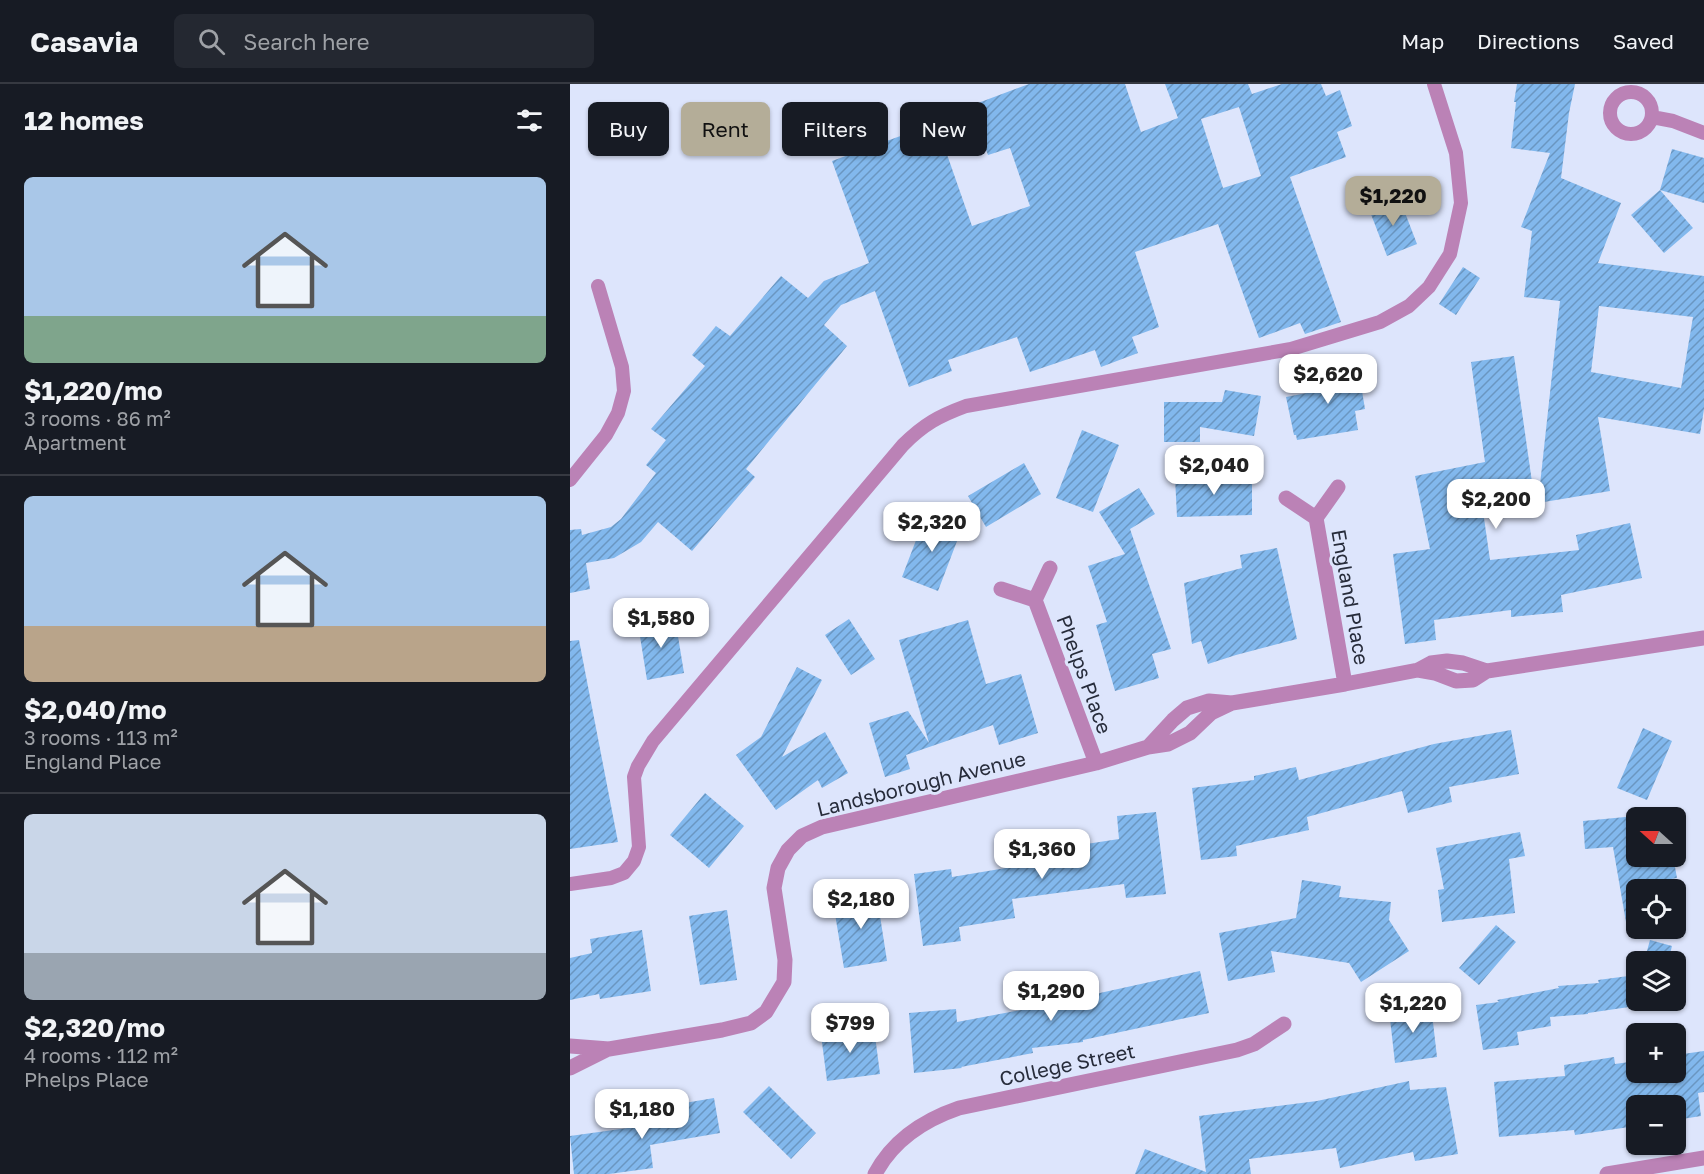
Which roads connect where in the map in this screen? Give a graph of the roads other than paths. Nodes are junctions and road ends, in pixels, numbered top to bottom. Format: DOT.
graph roads {
  1 [pos="1434,84"];
  2 [pos="1652,117"];
  3 [pos="1704,132"];
  4 [pos="598,286"];
  5 [pos="570,480"];
  6 [pos="1338,487"];
  7 [pos="1286,498"];
  8 [pos="1316,518"];
  9 [pos="1050,568"];
  10 [pos="1001,589"];
  11 [pos="1035,600"];
  12 [pos="1704,638"];
  13 [pos="1345,684"];
  14 [pos="1096,762"];
  15 [pos="570,884"];
  16 [pos="1284,1024"];
  17 [pos="570,1046"];
  18 [pos="609,1049"];
  19 [pos="570,1068"];
  20 [pos="1704,1158"];
  21 [pos="875,1174"];
  22 [pos="1607,1174"];
  1 -- 15 [label="lane"];
  2 -- 3 [label="lane"];
  4 -- 5 [label="lane"];
  6 -- 8 [label="street, England Place"];
  7 -- 8 [label="street, England Place"];
  8 -- 13 [label="street, England Place"];
  9 -- 11 [label="street, Phelps Place"];
  10 -- 11 [label="street, Phelps Place"];
  11 -- 14 [label="street, Phelps Place"];
  12 -- 13 [label="street, Landsborough Avenue"];
  13 -- 14 [label="street, Landsborough Avenue"];
  14 -- 18 [label="street, Landsborough Avenue"];
  16 -- 21 [label="street, College Street"];
  17 -- 18 [label="street, Landsborough Avenue"];
  18 -- 19 [label="street, Landsborough Avenue"];
  20 -- 22 [label="street"];
}
